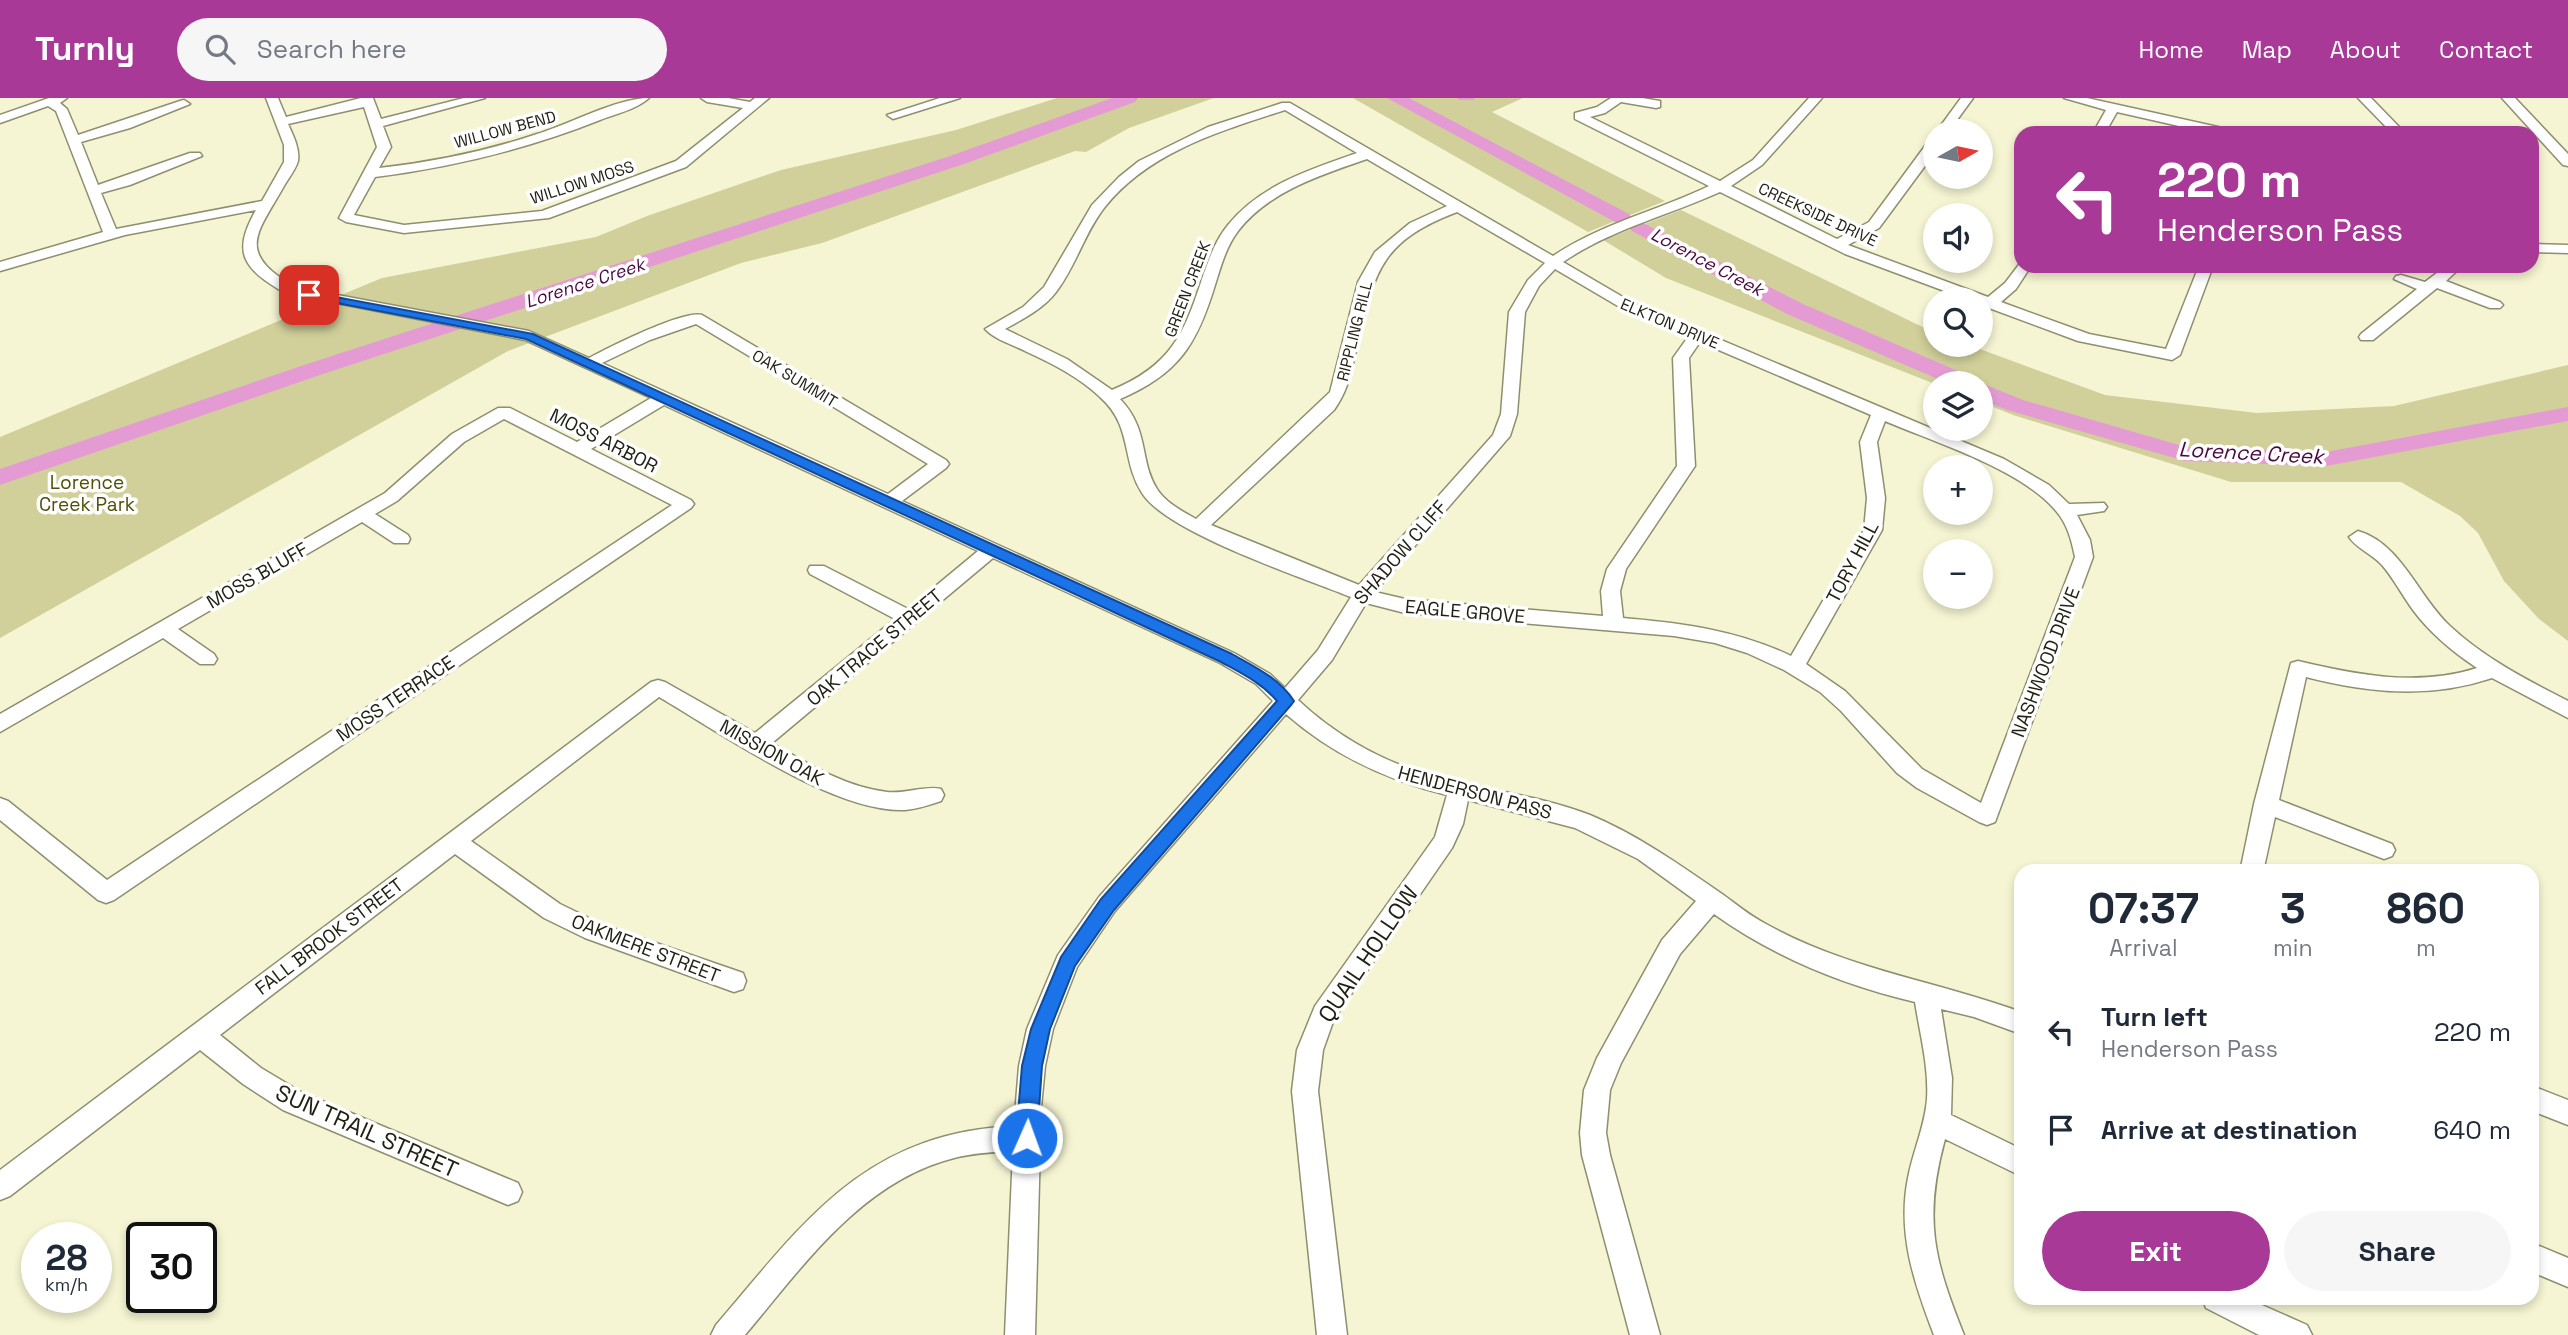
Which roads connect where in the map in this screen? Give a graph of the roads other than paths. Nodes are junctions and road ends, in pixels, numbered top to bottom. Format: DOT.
graph roads {
  1 [pos="272,98"];
  2 [pos="479,98"];
  3 [pos="643,98"];
  4 [pos="707,98"];
  5 [pos="954,98"];
  6 [pos="1620,98"];
  7 [pos="1816,98"];
  8 [pos="1967,98"];
  9 [pos="2070,98"];
  10 [pos="2508,98"];
  11 [pos="55,100"];
  12 [pos="368,100"];
  13 [pos="758,102"];
  14 [pos="2368,102"];
  15 [pos="184,104"];
  16 [pos="1656,104"];
  17 [pos="2350,105"];
  18 [pos="2113,108"];
  19 [pos="892,115"];
  20 [pos="0,119"];
  21 [pos="1952,119"];
  22 [pos="281,122"];
  23 [pos="377,124"];
  24 [pos="2103,126"];
  25 [pos="2195,126"];
  26 [pos="2392,126"];
  27 [pos="2534,126"];
  28 [pos="2539,131"];
  29 [pos="73,140"];
  30 [pos="1368,154"];
  31 [pos="195,156"];
  32 [pos="1923,159"];
  33 [pos="2568,162"];
  34 [pos="371,173"];
  35 [pos="1719,186"];
  36 [pos="93,191"];
  37 [pos="268,204"];
  38 [pos="1457,207"];
  39 [pos="111,234"];
  40 [pos="1837,245"];
  41 [pos="2539,248"];
  42 [pos="2568,250"];
  43 [pos="1551,262"];
  44 [pos="0,267"];
  45 [pos="2019,273"];
  46 [pos="2203,273"];
  47 [pos="2446,273"];
  48 [pos="2401,279"];
  49 [pos="2431,285"];
  50 [pos="1950,287"];
  51 [pos="1993,300"];
  52 [pos="1993,303"];
  53 [pos="2495,305"];
  54 [pos="993,329"];
  55 [pos="1698,335"];
  56 [pos="2367,337"];
  57 [pos="589,364"];
  58 [pos="1110,397"];
  59 [pos="663,398"];
  60 [pos="504,412"];
  61 [pos="1881,413"];
  62 [pos="577,450"];
  63 [pos="888,503"];
  64 [pos="685,504"];
  65 [pos="2098,507"];
  66 [pos="2067,510"];
  67 [pos="363,513"];
  68 [pos="1198,527"];
  69 [pos="2358,537"];
  70 [pos="401,539"];
  71 [pos="991,550"];
  72 [pos="817,570"];
  73 [pos="1362,594"];
  74 [pos="910,618"];
  75 [pos="1614,624"];
  76 [pos="164,629"];
  77 [pos="207,659"];
  78 [pos="1795,666"];
  79 [pos="2494,670"];
  80 [pos="659,687"];
  81 [pos="1286,701"];
  82 [pos="2568,710"];
  83 [pos="0,724"];
  84 [pos="757,744"];
  85 [pos="1459,791"];
  86 [pos="933,795"];
  87 [pos="2265,804"];
  88 [pos="0,807"];
  89 [pos="1987,816"];
  90 [pos="454,841"];
  91 [pos="2384,850"];
  92 [pos="2253,864"];
  93 [pos="1712,900"];
  94 [pos="734,981"];
  95 [pos="1926,995"];
  96 [pos="2014,1020"];
  97 [pos="199,1034"];
  98 [pos="2539,1101"];
  99 [pos="2568,1113"];
  100 [pos="1937,1121"];
  101 [pos="1027,1138"];
  102 [pos="2014,1160"];
  103 [pos="0,1187"];
  104 [pos="508,1192"];
  105 [pos="2539,1260"];
  106 [pos="2568,1273"];
  107 [pos="2228,1305"];
  108 [pos="726,1335"];
  109 [pos="1020,1335"];
  110 [pos="1332,1335"];
  111 [pos="1645,1335"];
  112 [pos="1949,1335"];
  113 [pos="2297,1335"];
  1 -- 22 [label="street, HENDERSON PASS"];
  2 -- 23 [label="street"];
  3 -- 34 [label="street, WILLOW BEND"];
  4 -- 13 [label="street"];
  5 -- 19 [label="street"];
  6 -- 16 [label="street"];
  6 -- 35 [label="street, CREEKSIDE DRIVE"];
  7 -- 35 [label="street, SHADOW CLIFF"];
  8 -- 21 [label="street"];
  9 -- 18 [label="street"];
  10 -- 27 [label="street"];
  11 -- 20 [label="street"];
  11 -- 29 [label="street"];
  12 -- 22 [label="street"];
  12 -- 23 [label="street"];
  13 -- 34 [label="street, WILLOW MOSS"];
  14 -- 17 [label="street"];
  14 -- 26 [label="street"];
  15 -- 29 [label="street"];
  18 -- 24 [label="street"];
  18 -- 25 [label="street"];
  22 -- 37 [label="street, HENDERSON PASS"];
  23 -- 34 [label="street"];
  28 -- 33 [label="street"];
  29 -- 36 [label="street"];
  30 -- 38 [label="street, ELKTON DRIVE"];
  30 -- 54 [label="street, ELKTON DRIVE"];
  30 -- 58 [label="street, GREEN CREEK"];
  31 -- 36 [label="street"];
  32 -- 40 [label="street"];
  35 -- 40 [label="street, CREEKSIDE DRIVE"];
  35 -- 43 [label="street, SHADOW CLIFF"];
  36 -- 39 [label="street"];
  37 -- 39 [label="street"];
  37 -- 57 [label="street, HENDERSON PASS"];
  38 -- 43 [label="street, ELKTON DRIVE"];
  38 -- 68 [label="street, RIPPLING RILL"];
  39 -- 44 [label="street"];
  40 -- 50 [label="street, CREEKSIDE DRIVE"];
  41 -- 42 [label="street"];
  43 -- 55 [label="street, ELKTON DRIVE"];
  43 -- 73 [label="street, SHADOW CLIFF"];
  45 -- 51 [label="street"];
  46 -- 52 [label="street, CREEKSIDE DRIVE"];
  47 -- 49 [label="street"];
  48 -- 49 [label="street"];
  49 -- 53 [label="street"];
  49 -- 56 [label="street"];
  54 -- 58 [label="street, EAGLE GROVE"];
  55 -- 61 [label="street, ELKTON DRIVE"];
  55 -- 75 [label="street"];
  57 -- 59 [label="street, HENDERSON PASS"];
  57 -- 63 [label="street, OAK SUMMIT"];
  58 -- 68 [label="street, EAGLE GROVE"];
  59 -- 62 [label="street"];
  59 -- 63 [label="street, HENDERSON PASS"];
  60 -- 62 [label="street, MOSS ARBOR"];
  60 -- 67 [label="street, MOSS BLUFF"];
  61 -- 66 [label="street, ELKTON DRIVE"];
  61 -- 78 [label="street, TORY HILL"];
  62 -- 64 [label="street, MOSS ARBOR"];
  63 -- 71 [label="street, HENDERSON PASS"];
  64 -- 88 [label="street, MOSS TERRACE"];
  65 -- 66 [label="street"];
  66 -- 89 [label="street, NASHWOOD DRIVE"];
  67 -- 70 [label="street"];
  67 -- 76 [label="street, MOSS BLUFF"];
  68 -- 73 [label="street, EAGLE GROVE"];
  69 -- 79 [label="street"];
  71 -- 74 [label="street, OAK TRACE STREET"];
  71 -- 81 [label="street, HENDERSON PASS"];
  72 -- 74 [label="street"];
  73 -- 75 [label="street, EAGLE GROVE"];
  73 -- 81 [label="street, SHADOW CLIFF"];
  74 -- 84 [label="street, OAK TRACE STREET"];
  75 -- 78 [label="street, EAGLE GROVE"];
  76 -- 77 [label="street"];
  76 -- 83 [label="street, MOSS BLUFF"];
  78 -- 89 [label="street, EAGLE GROVE"];
  79 -- 82 [label="street"];
  79 -- 87 [label="street"];
  80 -- 84 [label="street, MISSION OAK"];
  80 -- 90 [label="street, FALL BROOK STREET"];
  81 -- 85 [label="street, HENDERSON PASS"];
  81 -- 101 [label="street, SHADOW CLIFF"];
  84 -- 86 [label="street, MISSION OAK"];
  85 -- 93 [label="street, HENDERSON PASS"];
  85 -- 110 [label="street, QUAIL HOLLOW"];
  87 -- 91 [label="street"];
  87 -- 92 [label="street"];
  90 -- 94 [label="street, OAKMERE STREET"];
  90 -- 97 [label="street, FALL BROOK STREET"];
  93 -- 95 [label="street, HENDERSON PASS"];
  93 -- 111 [label="street"];
  95 -- 96 [label="street, HENDERSON PASS"];
  95 -- 100 [label="street"];
  97 -- 103 [label="street, FALL BROOK STREET"];
  97 -- 104 [label="street, SUN TRAIL STREET"];
  98 -- 99 [label="street"];
  100 -- 102 [label="street"];
  100 -- 112 [label="street"];
  101 -- 108 [label="street"];
  101 -- 109 [label="street, SHADOW CLIFF"];
  105 -- 106 [label="street"];
  107 -- 113 [label="street"];
}
